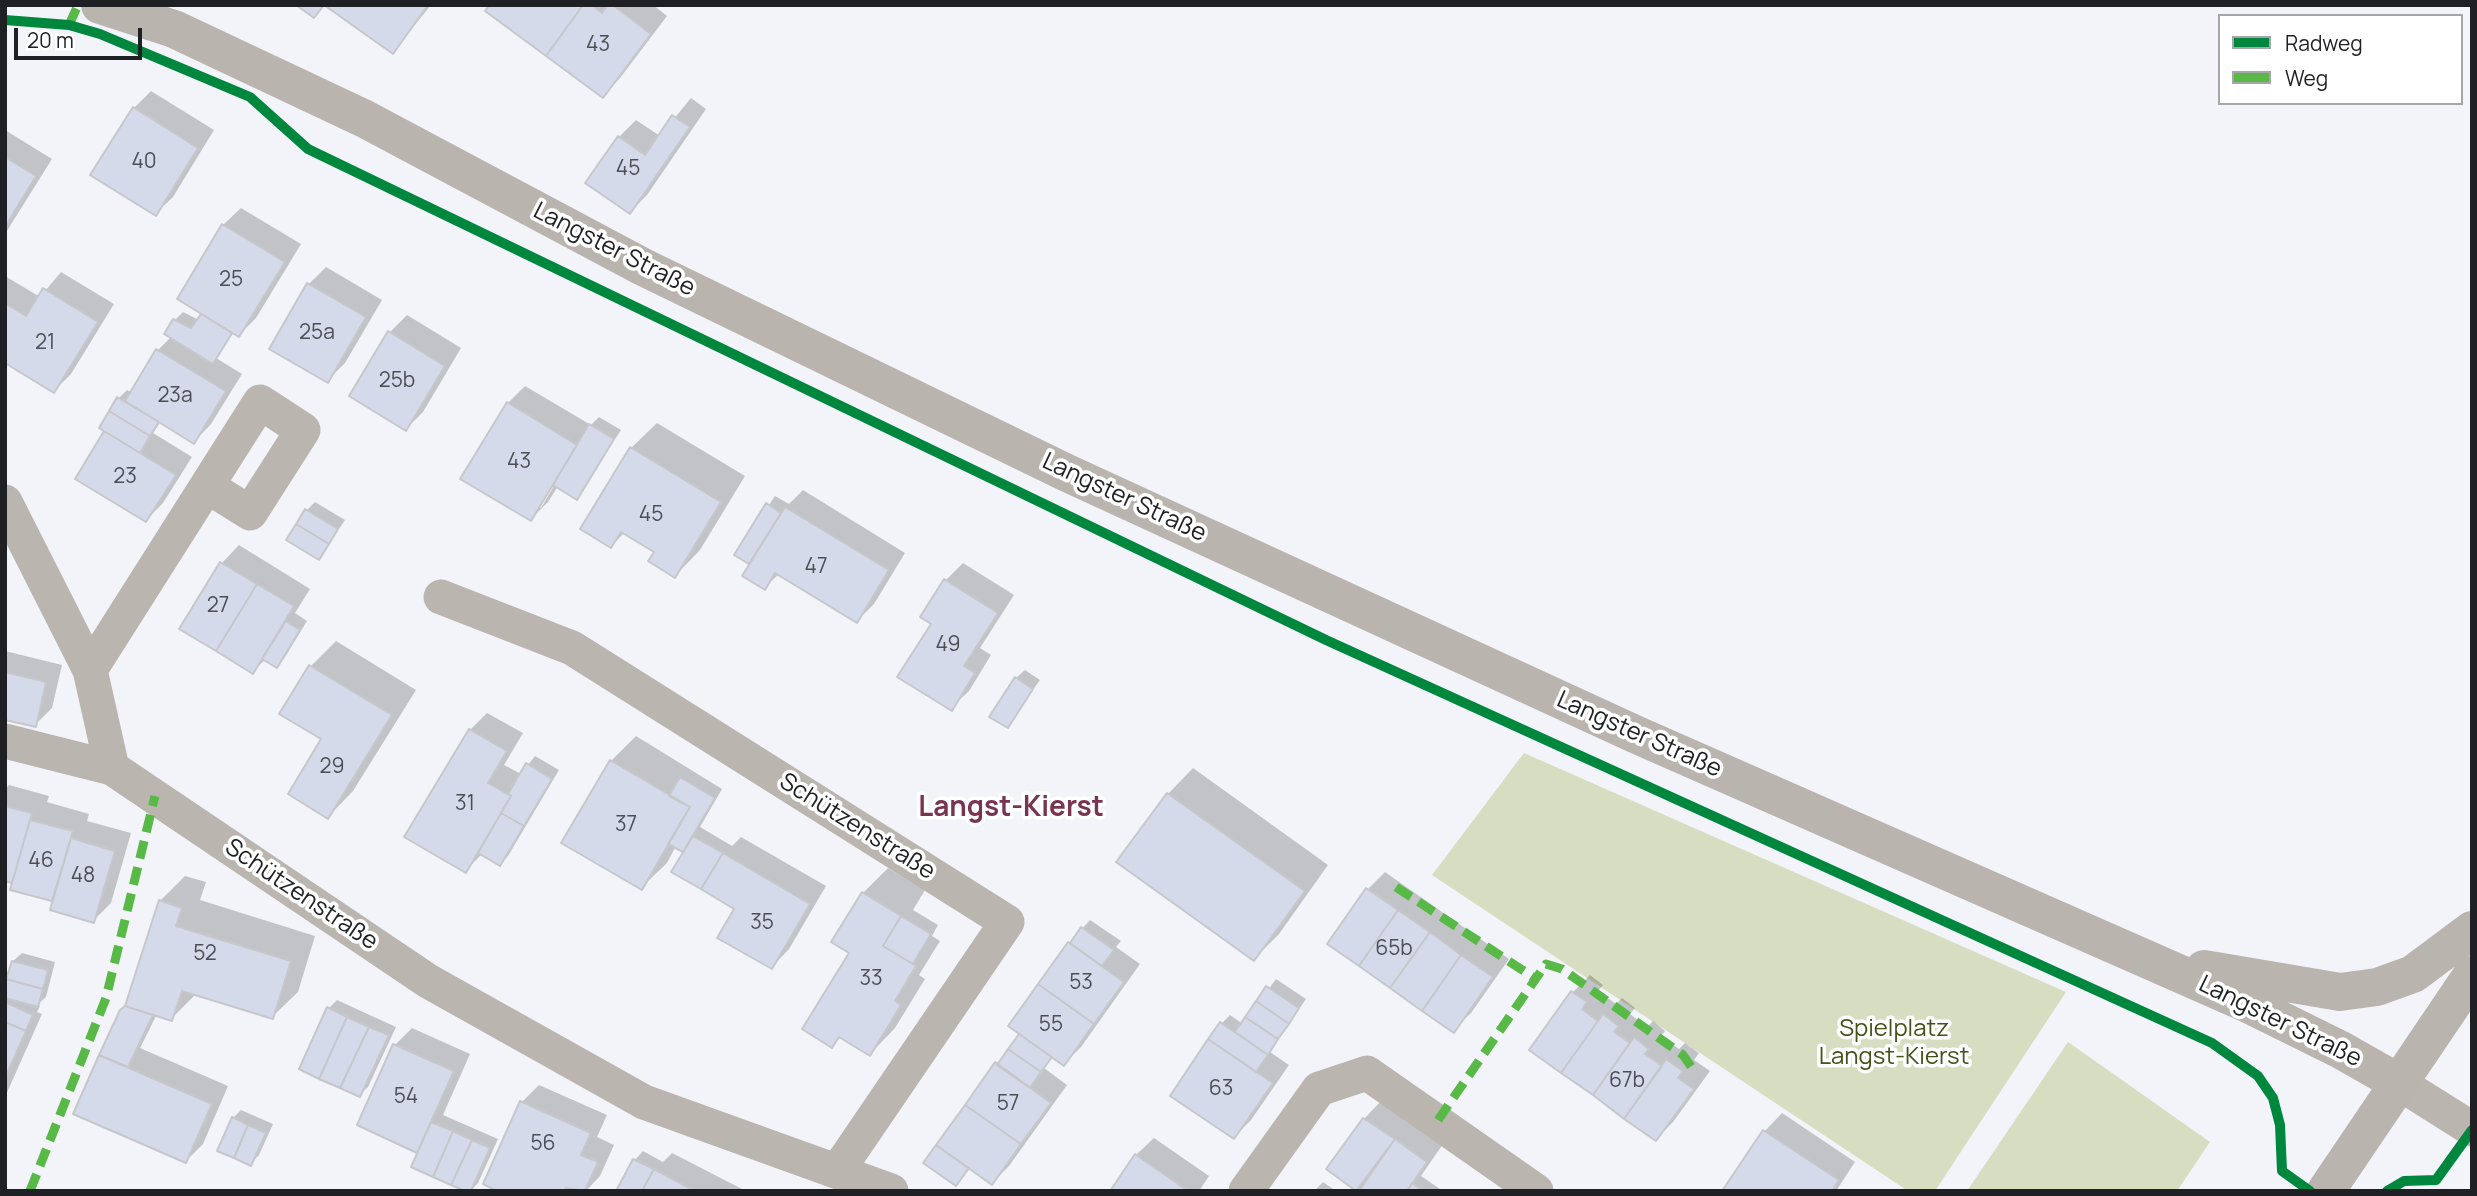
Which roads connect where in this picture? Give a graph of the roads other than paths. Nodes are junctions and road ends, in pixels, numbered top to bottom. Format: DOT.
graph roads {
  1 [pos="100,5"];
  2 [pos="207,486"];
  3 [pos="5,502"];
  4 [pos="441,597"];
  5 [pos="90,670"];
  6 [pos="5,741"];
  7 [pos="112,768"];
  8 [pos="2472,930"];
  9 [pos="2161,965"];
  10 [pos="2472,975"];
  11 [pos="2399,1083"];
  12 [pos="2472,1129"];
  13 [pos="838,1170"];
  14 [pos="891,1191"];
  15 [pos="1246,1191"];
  16 [pos="1536,1191"];
  17 [pos="2326,1191"];
  1 -- 9 [label="street, Langster Straße"];
  2 -- 5 [label="street"];
  3 -- 5 [label="street"];
  4 -- 13 [label="street, Schützenstraße"];
  5 -- 7 [label="street"];
  6 -- 7 [label="street, Schützenstraße"];
  7 -- 13 [label="street, Schützenstraße"];
  8 -- 9 [label="street, Langster Straße"];
  9 -- 11 [label="street, Langster Straße"];
  10 -- 11 [label="street"];
  11 -- 12 [label="street"];
  11 -- 17 [label="street"];
  13 -- 14 [label="street, Schützenstraße"];
  15 -- 16 [label="street"];
}
